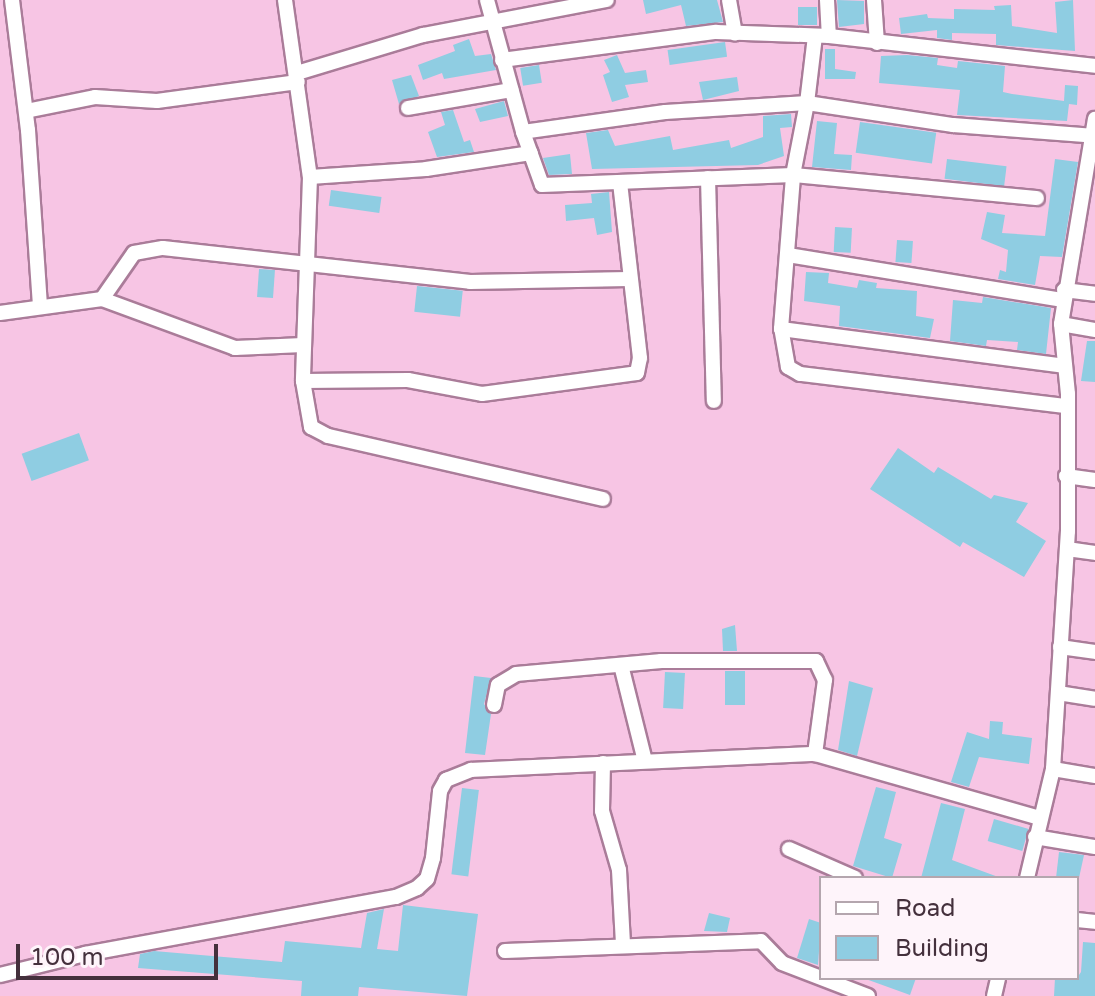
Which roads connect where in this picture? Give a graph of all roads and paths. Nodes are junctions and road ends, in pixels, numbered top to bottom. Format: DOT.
graph roads {
  1 [pos="12,0"];
  2 [pos="285,0"];
  3 [pos="487,0"];
  4 [pos="607,0"];
  5 [pos="729,0"];
  6 [pos="827,0"];
  7 [pos="874,0"];
  8 [pos="491,22"];
  9 [pos="735,33"];
  10 [pos="822,36"];
  11 [pos="877,43"];
  12 [pos="502,60"];
  13 [pos="1095,66"];
  14 [pos="298,78"];
  15 [pos="511,90"];
  16 [pos="807,103"];
  17 [pos="408,108"];
  18 [pos="26,111"];
  19 [pos="1095,119"];
  20 [pos="523,132"];
  21 [pos="1093,136"];
  22 [pos="531,153"];
  23 [pos="793,175"];
  24 [pos="310,177"];
  25 [pos="708,178"];
  26 [pos="620,182"];
  27 [pos="1037,198"];
  28 [pos="788,255"];
  29 [pos="307,261"];
  30 [pos="629,279"];
  31 [pos="1095,294"];
  32 [pos="1064,295"];
  33 [pos="102,299"];
  34 [pos="40,306"];
  35 [pos="0,313"];
  36 [pos="1061,324"];
  37 [pos="781,329"];
  38 [pos="1095,330"];
  39 [pos="303,345"];
  40 [pos="1064,366"];
  41 [pos="303,381"];
  42 [pos="714,401"];
  43 [pos="1065,406"];
  44 [pos="1066,476"];
  45 [pos="1095,480"];
  46 [pos="603,499"];
  47 [pos="1067,549"];
  48 [pos="1095,553"];
  49 [pos="1060,647"];
  50 [pos="1095,652"];
  51 [pos="621,665"];
  52 [pos="1058,693"];
  53 [pos="1095,699"];
  54 [pos="494,705"];
  55 [pos="815,754"];
  56 [pos="645,761"];
  57 [pos="603,763"];
  58 [pos="1053,769"];
  59 [pos="1095,776"];
  60 [pos="1040,818"];
  61 [pos="1035,837"];
  62 [pos="1095,847"];
  63 [pos="789,849"];
  64 [pos="850,876"];
  65 [pos="1027,876"];
  66 [pos="623,943"];
  67 [pos="505,951"];
  68 [pos="0,975"];
  69 [pos="819,977"];
  70 [pos="826,980"];
  71 [pos="868,996"];
  1 -- 18 [label="street"];
  2 -- 14 [label="street"];
  3 -- 8 [label="street"];
  4 -- 8 [label="street"];
  5 -- 9 [label="street"];
  6 -- 10 [label="street"];
  7 -- 11 [label="street"];
  8 -- 12 [label="street"];
  8 -- 14 [label="street"];
  9 -- 10 [label="street"];
  9 -- 12 [label="street"];
  10 -- 11 [label="street"];
  10 -- 16 [label="street"];
  11 -- 13 [label="street"];
  12 -- 15 [label="street"];
  14 -- 18 [label="street"];
  14 -- 24 [label="street"];
  15 -- 17 [label="street"];
  15 -- 20 [label="street"];
  16 -- 20 [label="street"];
  16 -- 21 [label="street"];
  16 -- 23 [label="street"];
  18 -- 34 [label="street"];
  19 -- 21 [label="street"];
  20 -- 22 [label="street"];
  21 -- 32 [label="street"];
  22 -- 24 [label="street"];
  22 -- 26 [label="street"];
  23 -- 25 [label="street"];
  23 -- 27 [label="street"];
  23 -- 28 [label="street"];
  24 -- 29 [label="street"];
  25 -- 26 [label="street"];
  25 -- 42 [label="street"];
  26 -- 30 [label="street"];
  28 -- 32 [label="street"];
  28 -- 37 [label="street"];
  29 -- 30 [label="street"];
  29 -- 33 [label="street"];
  29 -- 39 [label="street"];
  30 -- 41 [label="street"];
  31 -- 32 [label="street"];
  32 -- 36 [label="street"];
  33 -- 34 [label="street"];
  33 -- 39 [label="street"];
  34 -- 35 [label="street"];
  36 -- 38 [label="street"];
  36 -- 40 [label="street"];
  37 -- 40 [label="street"];
  37 -- 43 [label="street"];
  39 -- 41 [label="street"];
  40 -- 43 [label="street"];
  41 -- 46 [label="street"];
  43 -- 44 [label="street"];
  44 -- 45 [label="street"];
  44 -- 47 [label="street"];
  47 -- 48 [label="street"];
  47 -- 49 [label="street"];
  49 -- 50 [label="street"];
  49 -- 52 [label="street"];
  51 -- 54 [label="street"];
  51 -- 55 [label="street"];
  51 -- 56 [label="street"];
  52 -- 53 [label="street"];
  52 -- 58 [label="street"];
  55 -- 56 [label="street"];
  55 -- 60 [label="street"];
  56 -- 57 [label="street"];
  57 -- 66 [label="street"];
  57 -- 68 [label="street"];
  58 -- 59 [label="street"];
  58 -- 60 [label="street"];
  60 -- 61 [label="street"];
  61 -- 62 [label="street"];
  61 -- 65 [label="street"];
  63 -- 64 [label="street"];
  66 -- 67 [label="street"];
  66 -- 69 [label="street"];
  70 -- 71 [label="street"];
}
